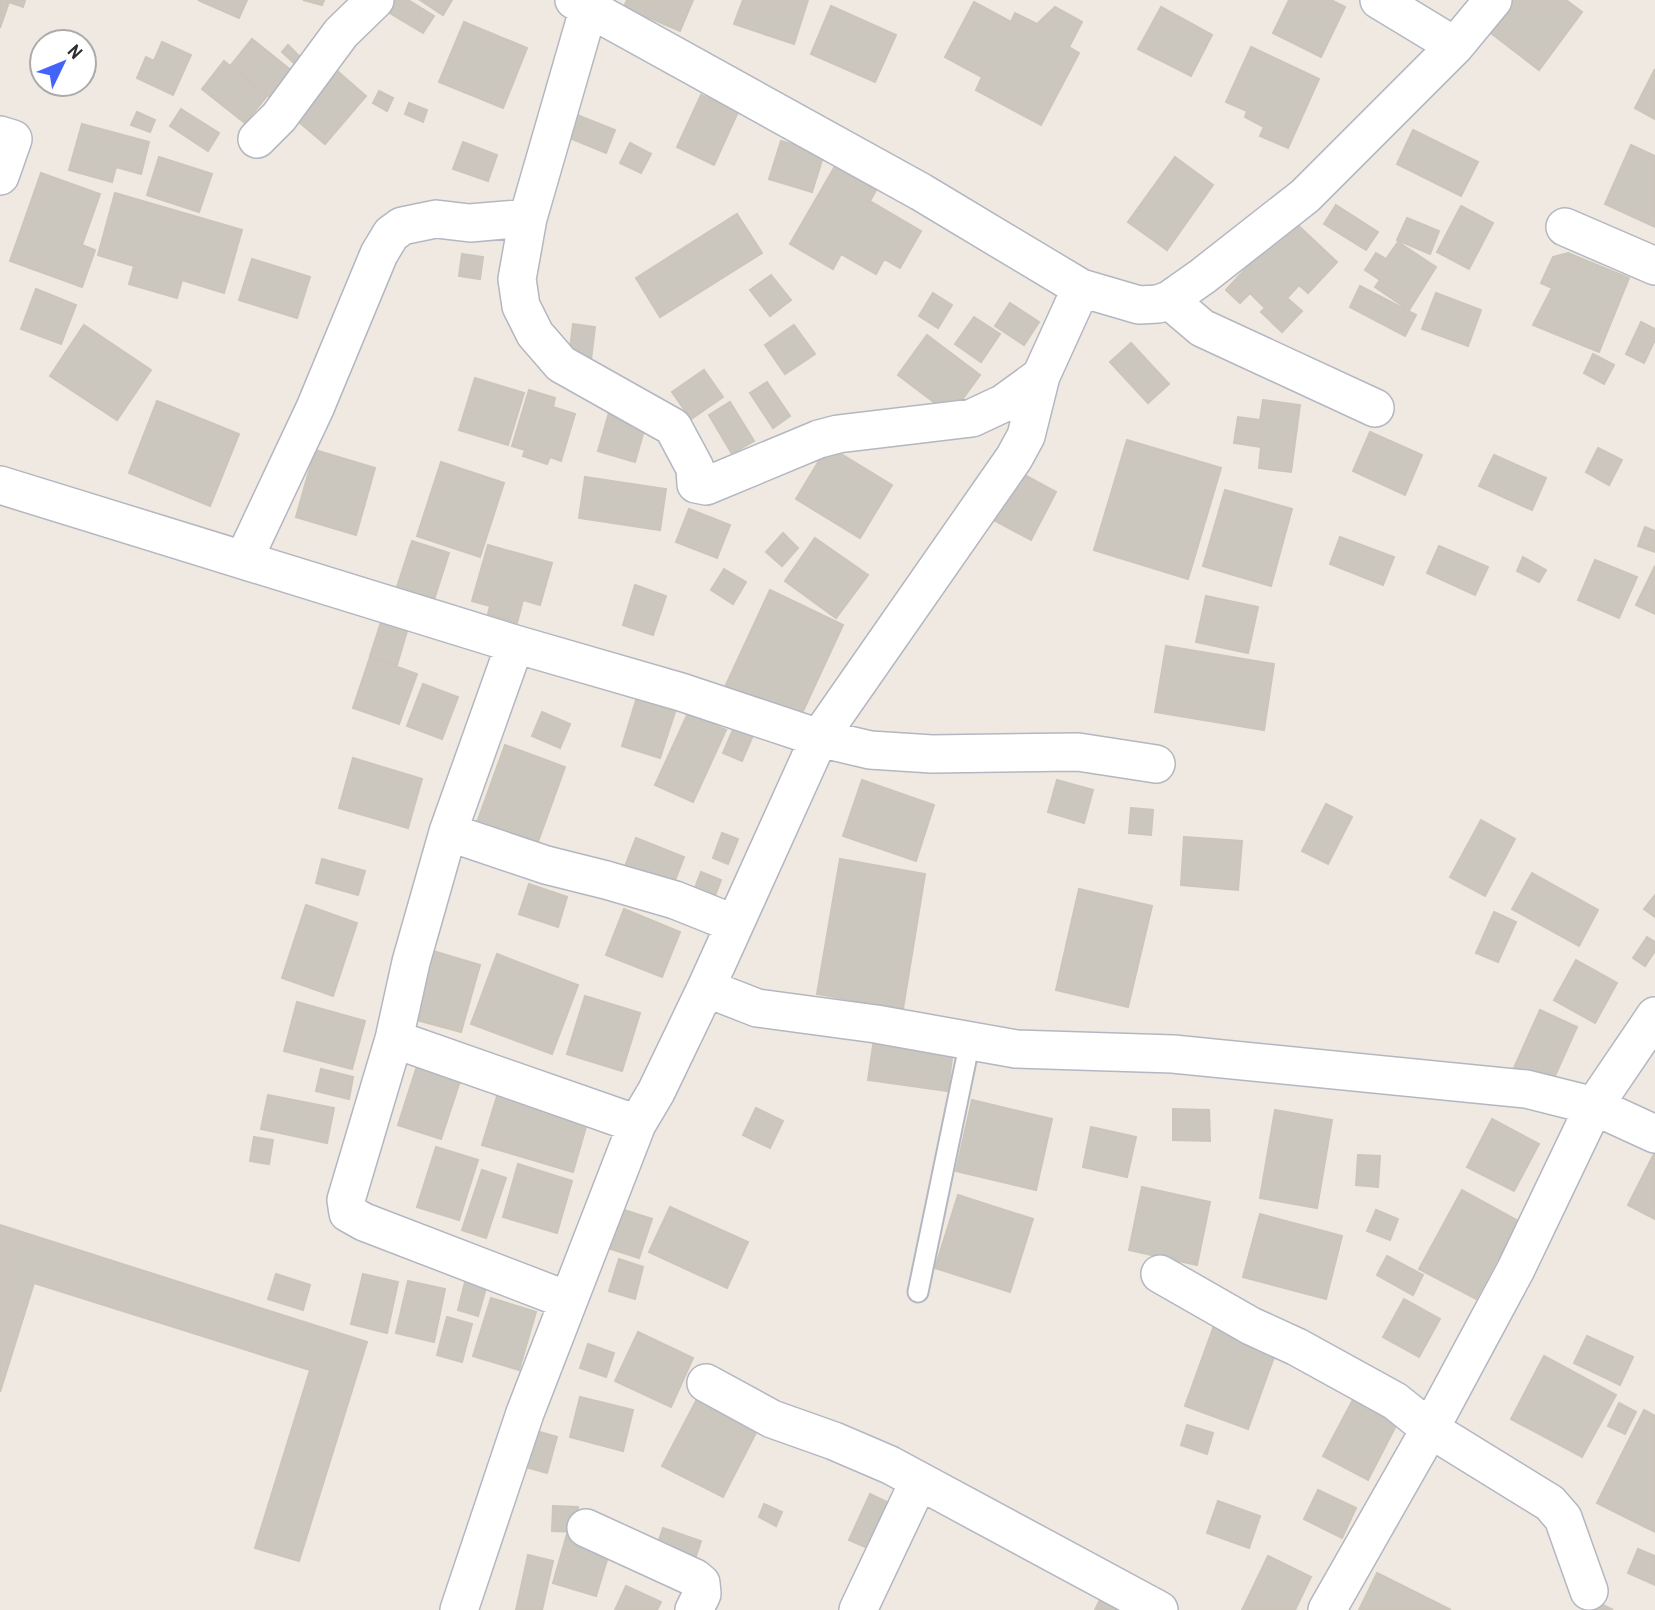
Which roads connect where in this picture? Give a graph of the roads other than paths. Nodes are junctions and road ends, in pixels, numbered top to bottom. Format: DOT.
graph roads {
  1 [pos="374,0"];
  2 [pos="1378,0"];
  3 [pos="1493,0"];
  4 [pos="584,2"];
  5 [pos="1455,46"];
  6 [pos="0,135"];
  7 [pos="257,139"];
  8 [pos="0,176"];
  9 [pos="528,218"];
  10 [pos="1565,227"];
  11 [pos="1655,265"];
  12 [pos="1081,288"];
  13 [pos="1169,300"];
  14 [pos="1041,376"];
  15 [pos="1375,408"];
  16 [pos="0,485"];
  17 [pos="244,559"];
  18 [pos="515,644"];
  19 [pos="819,738"];
  20 [pos="1156,764"];
  21 [pos="448,832"];
  22 [pos="735,924"];
  23 [pos="706,988"];
  24 [pos="1655,1016"];
  25 [pos="394,1039"];
  26 [pos="970,1041"];
  27 [pos="1594,1106"];
  28 [pos="637,1124"];
  29 [pos="1655,1134"];
  30 [pos="1160,1274"];
  31 [pos="918,1292"];
  32 [pos="567,1300"];
  33 [pos="706,1383"];
  34 [pos="1430,1429"];
  35 [pos="919,1481"];
  36 [pos="586,1528"];
  37 [pos="1589,1591"];
  38 [pos="459,1610"];
  39 [pos="694,1610"];
  40 [pos="858,1610"];
  41 [pos="1159,1610"];
  42 [pos="1327,1610"];
  1 -- 7 [label="street"];
  2 -- 5 [label="street"];
  3 -- 5 [label="street"];
  4 -- 9 [label="street"];
  4 -- 12 [label="street"];
  5 -- 13 [label="street"];
  6 -- 8 [label="street"];
  9 -- 14 [label="street"];
  9 -- 17 [label="street"];
  10 -- 11 [label="street"];
  12 -- 13 [label="street"];
  12 -- 14 [label="street"];
  13 -- 15 [label="street"];
  14 -- 19 [label="street"];
  16 -- 17 [label="street"];
  17 -- 18 [label="street"];
  18 -- 19 [label="street"];
  18 -- 21 [label="street"];
  19 -- 20 [label="street"];
  19 -- 22 [label="street"];
  21 -- 22 [label="street"];
  21 -- 25 [label="street"];
  22 -- 23 [label="street"];
  23 -- 26 [label="street"];
  23 -- 28 [label="street"];
  24 -- 27 [label="street"];
  25 -- 28 [label="street"];
  25 -- 32 [label="street"];
  26 -- 27 [label="street"];
  26 -- 31 [label="lane"];
  27 -- 29 [label="street"];
  27 -- 34 [label="street"];
  28 -- 32 [label="street"];
  30 -- 34 [label="street"];
  32 -- 38 [label="street"];
  33 -- 35 [label="street"];
  34 -- 37 [label="street"];
  34 -- 42 [label="street"];
  35 -- 40 [label="street"];
  35 -- 41 [label="street"];
  36 -- 39 [label="street"];
}
